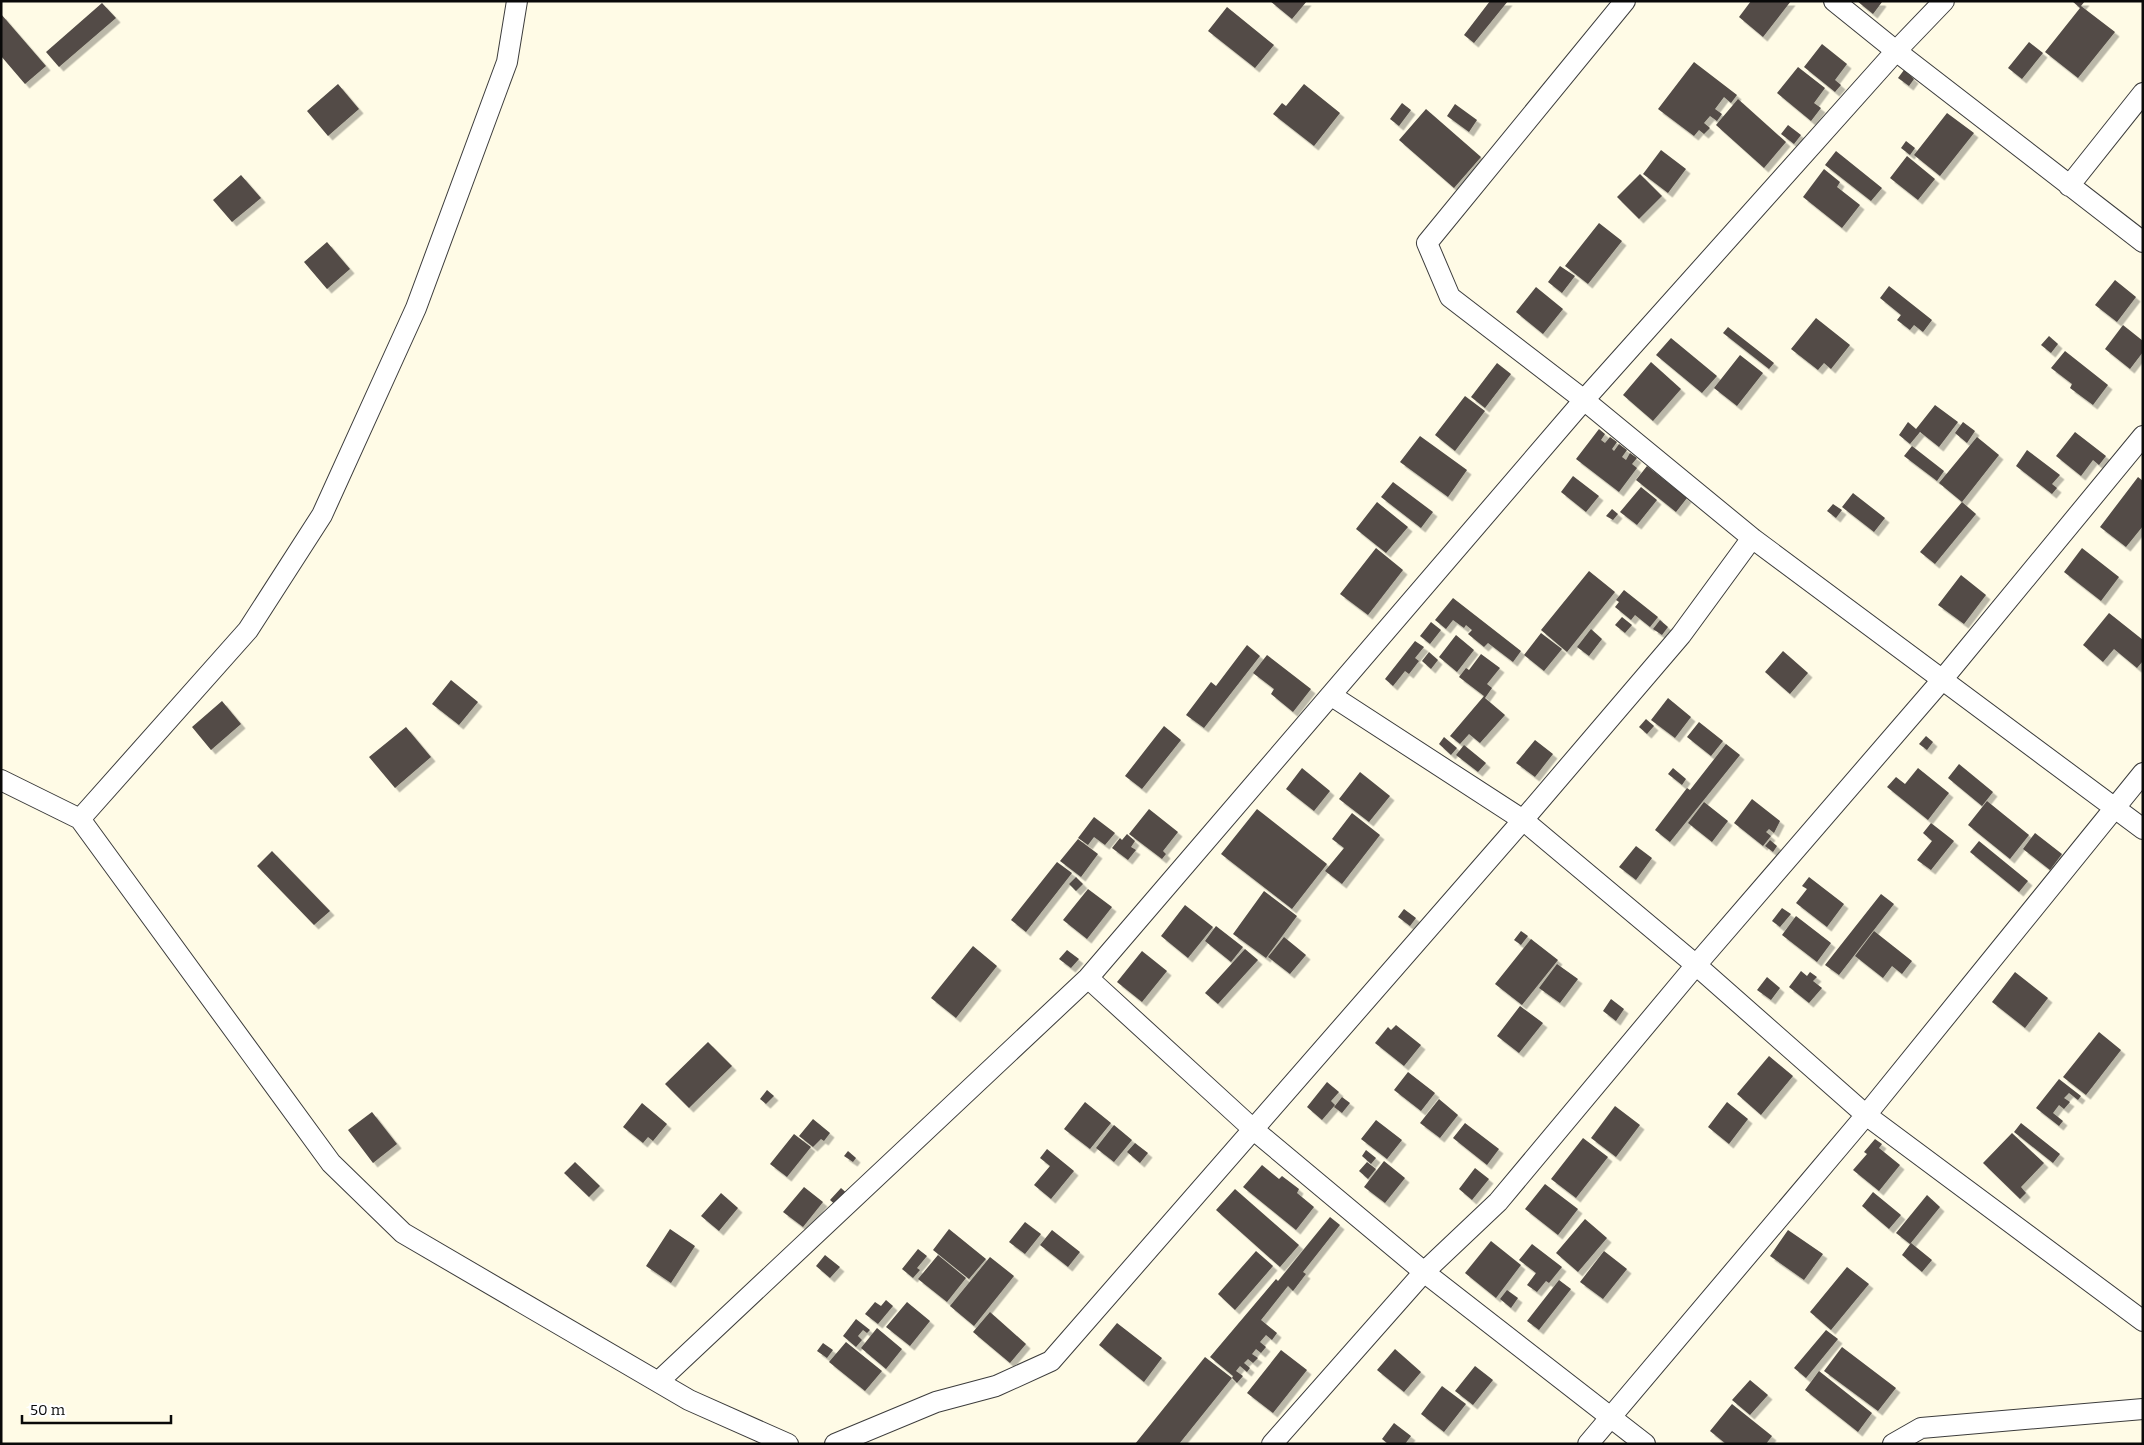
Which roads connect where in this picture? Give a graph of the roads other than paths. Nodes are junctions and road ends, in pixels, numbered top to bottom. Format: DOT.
graph roads {
  1 [pos="517,1"];
  2 [pos="1625,1"];
  3 [pos="1834,1"];
  4 [pos="1944,1"];
  5 [pos="1896,52"];
  6 [pos="2143,93"];
  7 [pos="2070,186"];
  8 [pos="2143,242"];
  9 [pos="1584,400"];
  10 [pos="2143,436"];
  11 [pos="1752,538"];
  12 [pos="1942,680"];
  13 [pos="1332,696"];
  14 [pos="2143,773"];
  15 [pos="1,780"];
  16 [pos="2114,809"];
  17 [pos="80,819"];
  18 [pos="1523,820"];
  19 [pos="2143,830"];
  20 [pos="1696,966"];
  21 [pos="1088,978"];
  22 [pos="1866,1115"];
  23 [pos="1254,1130"];
  24 [pos="1424,1272"];
  25 [pos="2143,1321"];
  26 [pos="659,1381"];
  27 [pos="2143,1409"];
  28 [pos="1611,1418"];
  29 [pos="788,1444"];
  30 [pos="835,1444"];
  31 [pos="1272,1444"];
  32 [pos="1588,1444"];
  33 [pos="1645,1444"];
  34 [pos="1893,1444"];
  1 -- 17 [label="street"];
  2 -- 9 [label="street"];
  3 -- 5 [label="street"];
  4 -- 5 [label="street"];
  5 -- 7 [label="street"];
  5 -- 9 [label="street"];
  6 -- 7 [label="street"];
  7 -- 8 [label="street"];
  9 -- 11 [label="street"];
  9 -- 13 [label="street"];
  10 -- 12 [label="street"];
  11 -- 12 [label="street"];
  11 -- 18 [label="street"];
  12 -- 16 [label="street"];
  12 -- 20 [label="street"];
  13 -- 18 [label="street"];
  13 -- 21 [label="street"];
  14 -- 16 [label="street"];
  15 -- 17 [label="street"];
  16 -- 19 [label="street"];
  16 -- 22 [label="street"];
  17 -- 26 [label="street"];
  18 -- 20 [label="street"];
  18 -- 23 [label="street"];
  20 -- 22 [label="street"];
  20 -- 24 [label="street"];
  21 -- 23 [label="street"];
  21 -- 26 [label="street"];
  22 -- 25 [label="street"];
  22 -- 28 [label="street"];
  23 -- 24 [label="street"];
  23 -- 30 [label="street"];
  24 -- 28 [label="street"];
  24 -- 31 [label="street"];
  26 -- 29 [label="street"];
  27 -- 34 [label="street"];
  28 -- 32 [label="street"];
  28 -- 33 [label="street"];
}
